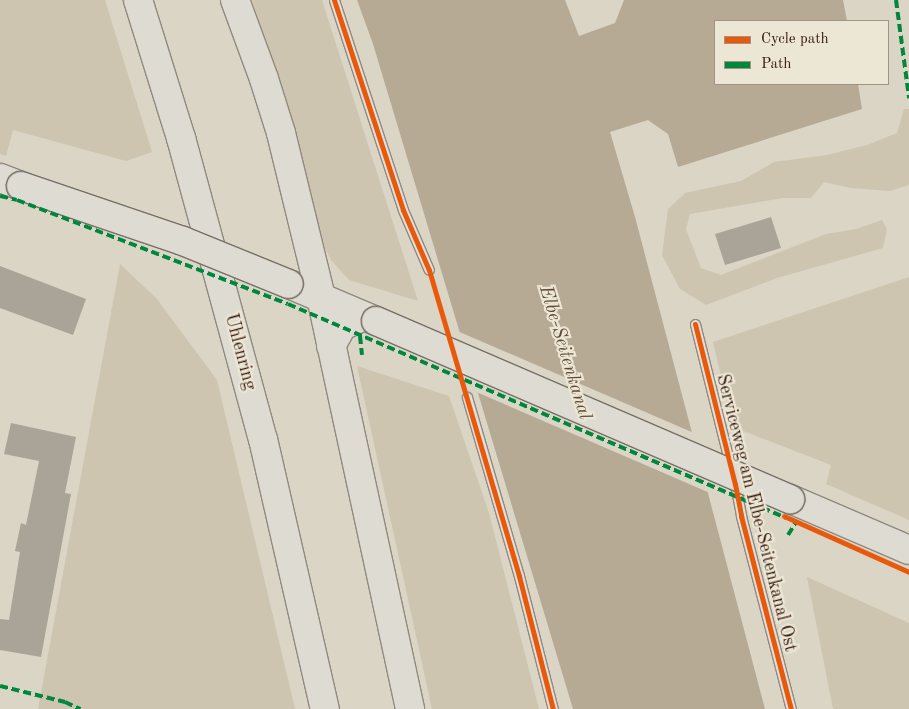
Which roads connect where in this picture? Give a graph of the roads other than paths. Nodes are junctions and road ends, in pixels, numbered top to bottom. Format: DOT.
graph roads {
  1 [pos="138,0"];
  2 [pos="235,0"];
  3 [pos="334,0"];
  4 [pos="11,182"];
  5 [pos="429,270"];
  6 [pos="321,298"];
  7 [pos="370,319"];
  8 [pos="694,324"];
  9 [pos="331,346"];
  10 [pos="467,397"];
  11 [pos="909,550"];
  12 [pos="326,709"];
  13 [pos="410,709"];
  14 [pos="554,709"];
  15 [pos="792,709"];
  1 -- 12 [label="main road, Uhlenring"];
  2 -- 6 [label="main road"];
  3 -- 5 [label="lane"];
  4 -- 6 [label="main road, bridge"];
  6 -- 7 [label="main road"];
  6 -- 9 [label="main road"];
  7 -- 9 [label="main road"];
  7 -- 11 [label="main road, bridge"];
  8 -- 15 [label="lane, Serviceweg am Elbe-Seitenkanal Ost"];
  9 -- 13 [label="main road"];
  10 -- 14 [label="lane"];
}
